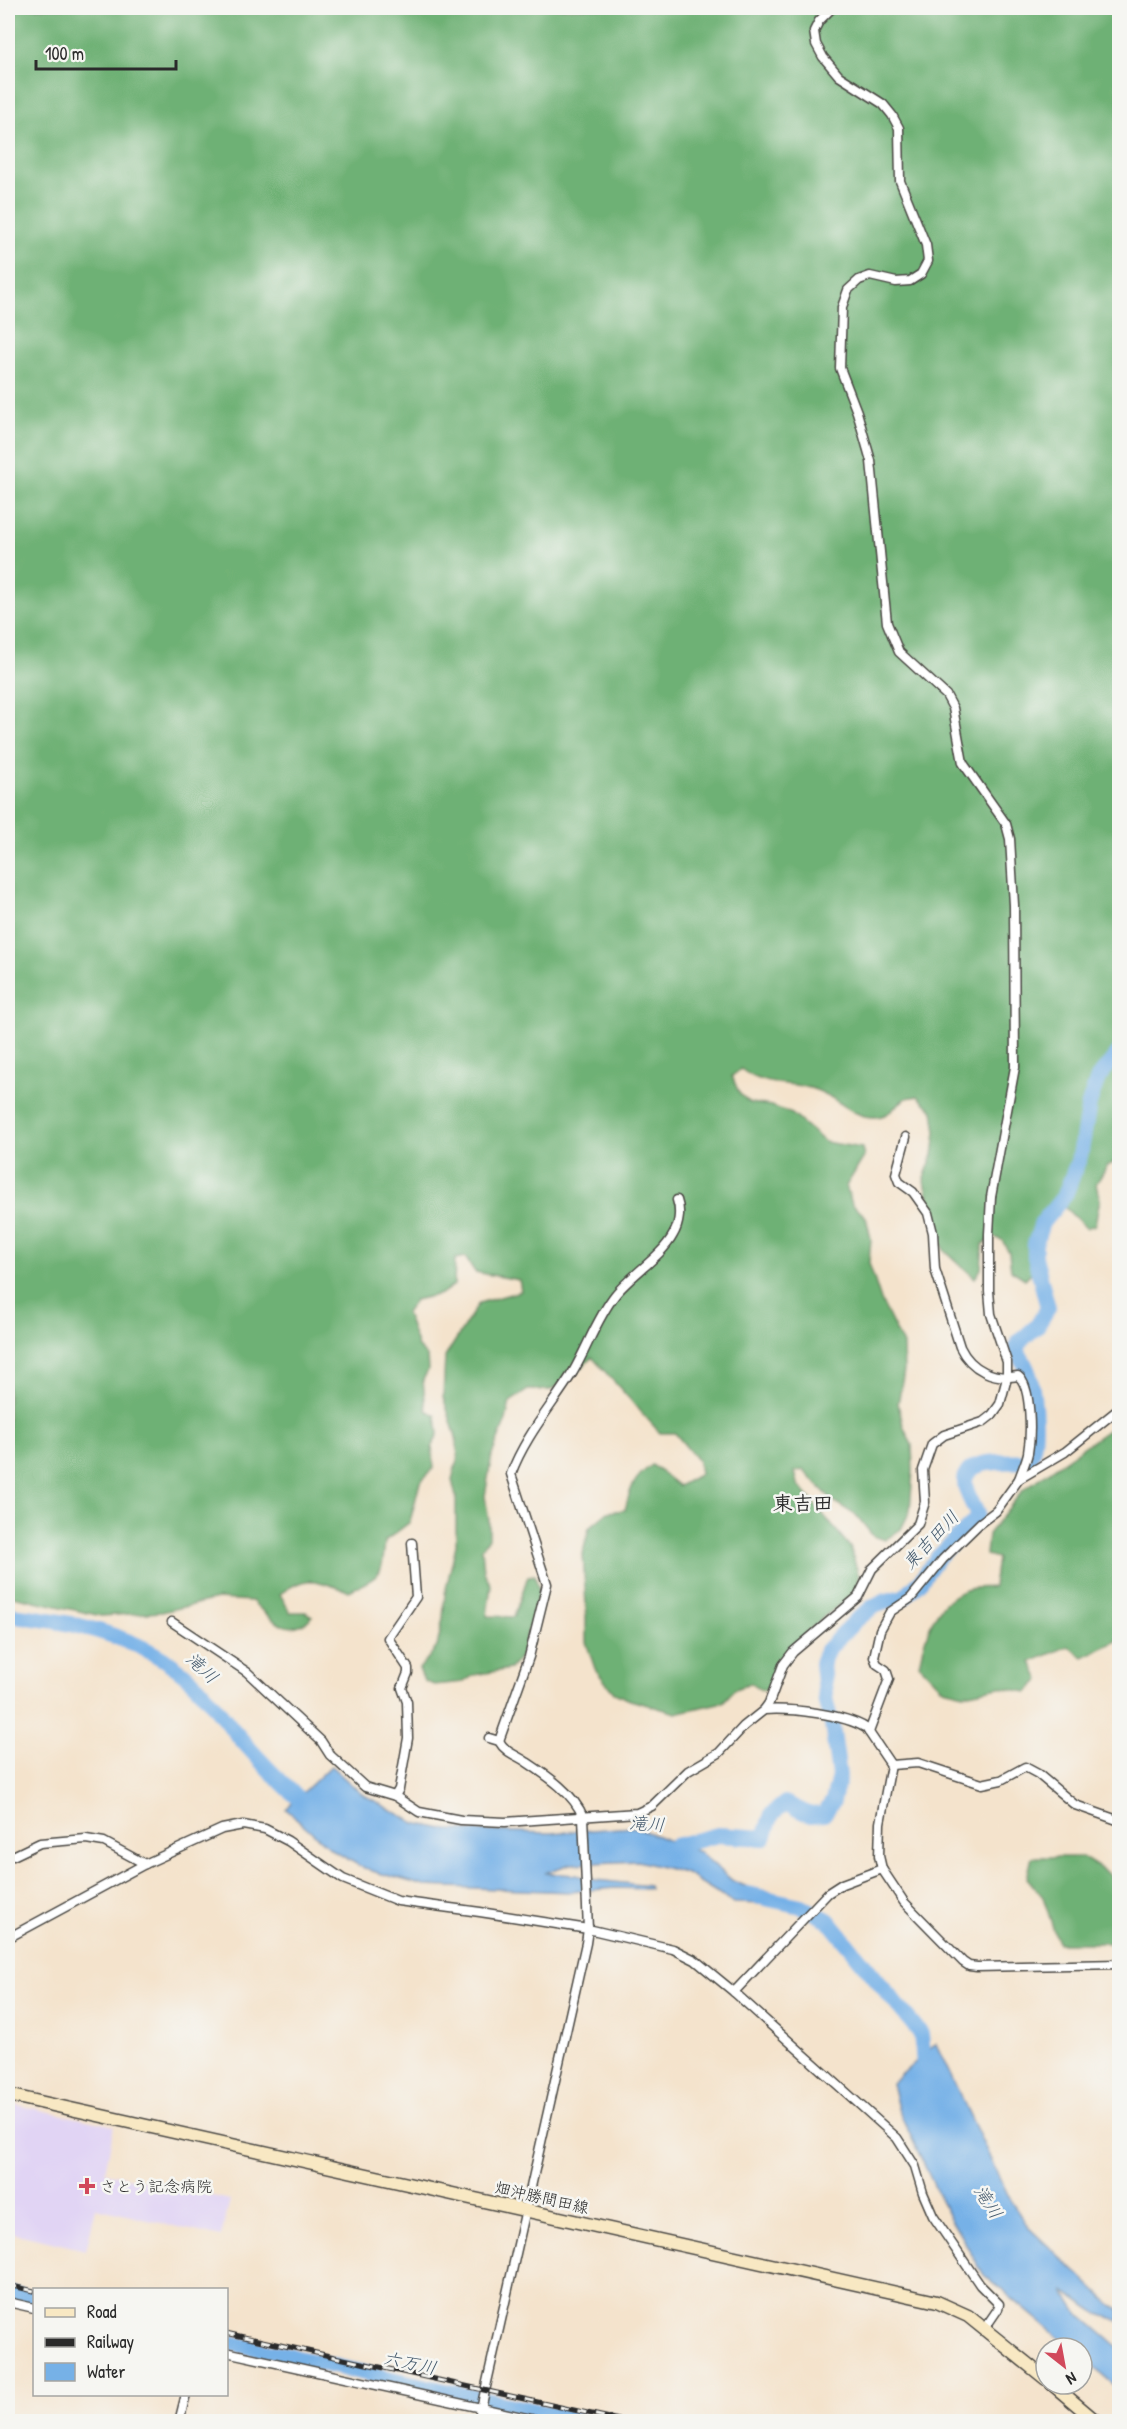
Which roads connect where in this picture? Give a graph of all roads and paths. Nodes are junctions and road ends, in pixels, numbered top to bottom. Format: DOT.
graph roads {
  1 [pos="832,8"];
  2 [pos="906,1137"];
  3 [pos="677,1200"];
  4 [pos="1007,1378"];
  5 [pos="1119,1408"];
  6 [pos="1019,1479"];
  7 [pos="412,1544"];
  8 [pos="172,1622"];
  9 [pos="764,1710"];
  10 [pos="869,1732"];
  11 [pos="489,1738"];
  12 [pos="500,1741"];
  13 [pos="891,1765"];
  14 [pos="395,1796"];
  15 [pos="583,1817"];
  16 [pos="1119,1821"];
  17 [pos="8,1854"];
  18 [pos="145,1864"];
  19 [pos="882,1869"];
  20 [pos="588,1929"];
  21 [pos="8,1938"];
  22 [pos="1119,1964"];
  23 [pos="734,1992"];
  24 [pos="8,2095"];
  25 [pos="526,2210"];
  26 [pos="8,2302"];
  27 [pos="33,2308"];
  28 [pos="985,2328"];
  29 [pos="228,2352"];
  30 [pos="1034,2369"];
  31 [pos="185,2396"];
  32 [pos="1067,2396"];
  33 [pos="482,2407"];
  34 [pos="178,2421"];
  35 [pos="478,2421"];
  36 [pos="545,2421"];
  37 [pos="1097,2421"];
  1 -- 4 [label="street"];
  2 -- 4 [label="street"];
  3 -- 12 [label="street"];
  4 -- 6 [label="street"];
  4 -- 9 [label="street"];
  5 -- 6 [label="street"];
  6 -- 10 [label="street"];
  7 -- 14 [label="street"];
  8 -- 14 [label="street"];
  9 -- 10 [label="street"];
  9 -- 15 [label="street"];
  10 -- 13 [label="street"];
  11 -- 12 [label="street"];
  12 -- 15 [label="street"];
  13 -- 16 [label="street"];
  13 -- 19 [label="street"];
  14 -- 15 [label="street"];
  15 -- 20 [label="street"];
  17 -- 18 [label="street"];
  18 -- 20 [label="street"];
  18 -- 21 [label="street"];
  19 -- 22 [label="street"];
  19 -- 23 [label="street"];
  20 -- 23 [label="street"];
  20 -- 25 [label="street"];
  23 -- 28 [label="street"];
  24 -- 25 [label="main road, 畑沖勝間田線"];
  25 -- 28 [label="main road, 畑沖勝間田線"];
  25 -- 33 [label="street"];
  26 -- 27 [label="street"];
  28 -- 30 [label="main road, 畑沖勝間田線"];
  29 -- 33 [label="street"];
  31 -- 34 [label="street"];
  32 -- 37 [label="main road"];
  33 -- 35 [label="street"];
  33 -- 36 [label="street"];
}
